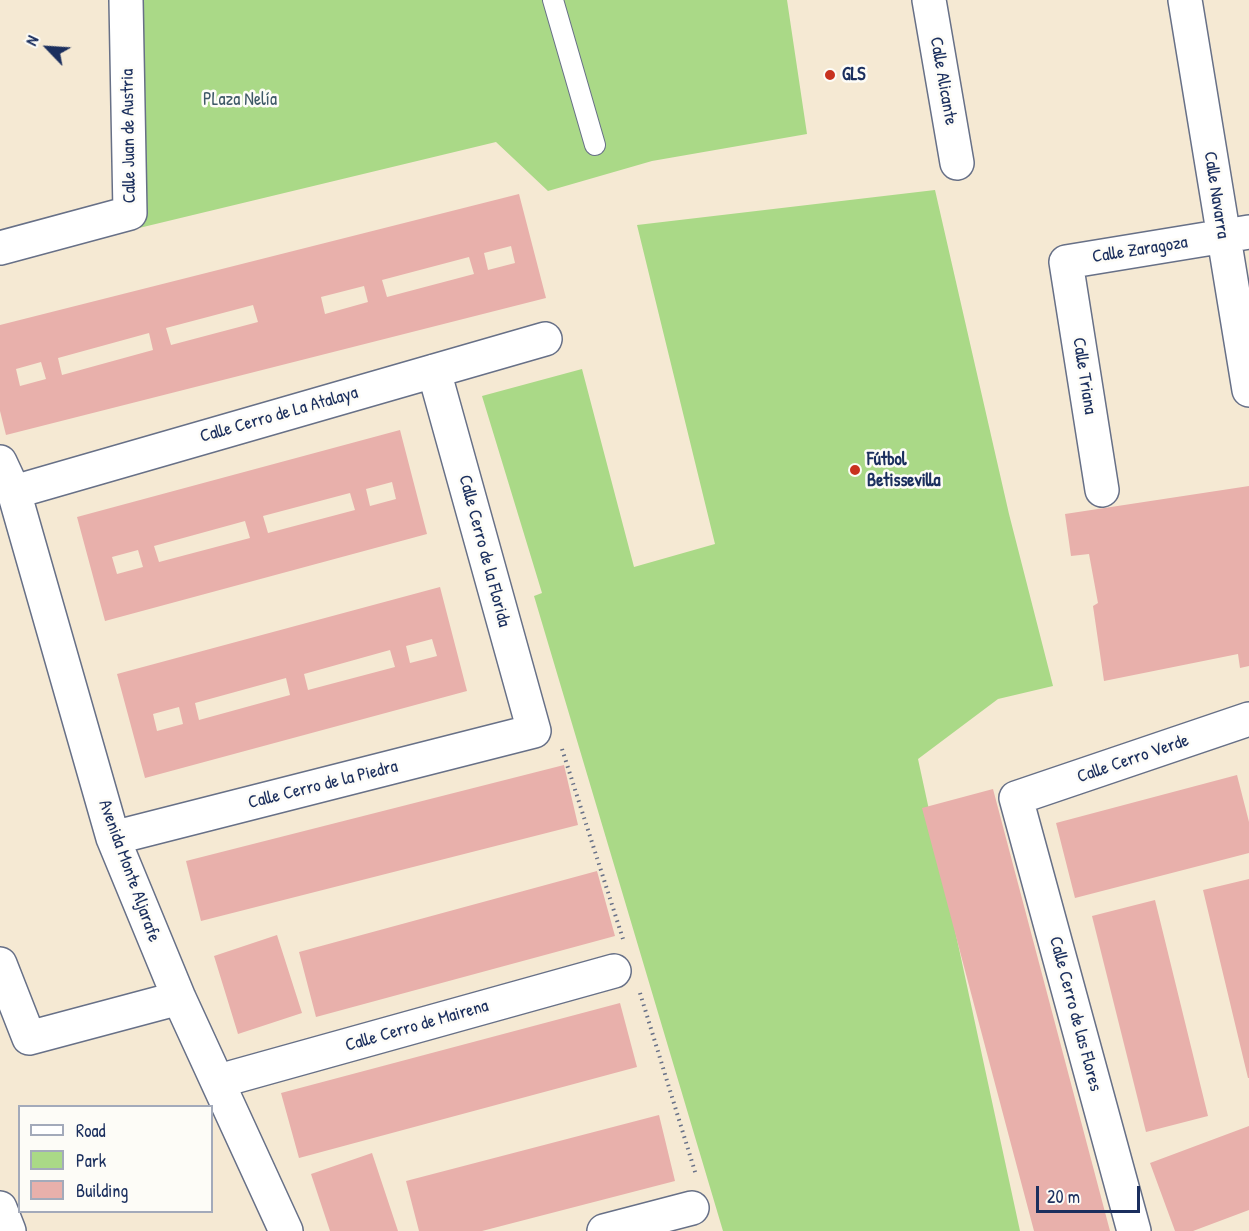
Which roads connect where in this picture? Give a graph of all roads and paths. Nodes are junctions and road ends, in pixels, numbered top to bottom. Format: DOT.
graph roads {
  1 [pos="126,0"];
  2 [pos="553,0"];
  3 [pos="929,0"];
  4 [pos="1185,0"];
  5 [pos="595,145"];
  6 [pos="957,162"];
  7 [pos="1236,234"];
  8 [pos="1,248"];
  9 [pos="1066,262"];
  10 [pos="545,339"];
  11 [pos="434,371"];
  12 [pos="1249,390"];
  13 [pos="0,462"];
  14 [pos="1102,490"];
  15 [pos="14,492"];
  16 [pos="1249,720"];
  17 [pos="534,731"];
  18 [pos="1016,798"];
  19 [pos="113,838"];
  20 [pos="0,964"];
  21 [pos="623,969"];
  22 [pos="178,998"];
  23 [pos="219,1081"];
  24 [pos="0,1208"];
  25 [pos="692,1208"];
  26 [pos="9,1231"];
  27 [pos="286,1231"];
  28 [pos="604,1231"];
  29 [pos="1134,1231"];
  1 -- 8 [label="street, Calle Juan de Austria"];
  2 -- 5 [label="lane"];
  3 -- 6 [label="street, Calle Alicante"];
  4 -- 7 [label="street, Calle Navarra"];
  7 -- 9 [label="street, Calle Zaragoza"];
  7 -- 12 [label="street, Calle Navarra"];
  9 -- 14 [label="street, Calle Triana"];
  10 -- 11 [label="street, Calle Cerro de La Atalaya"];
  11 -- 15 [label="street, Calle Cerro de La Atalaya"];
  11 -- 17 [label="street, Calle Cerro de la Florida"];
  13 -- 15 [label="street, Avenida Monte Aljarafe"];
  15 -- 19 [label="street, Avenida Monte Aljarafe"];
  16 -- 18 [label="street, Calle Cerro Verde"];
  17 -- 19 [label="street, Calle Cerro de la Piedra"];
  17 -- 21 [label="path"];
  18 -- 29 [label="street, Calle Cerro de las Flores"];
  19 -- 22 [label="street, Avenida Monte Aljarafe"];
  20 -- 22 [label="street"];
  21 -- 23 [label="street, Calle Cerro de Mairena"];
  21 -- 25 [label="path"];
  22 -- 23 [label="street, Avenida Monte Aljarafe"];
  23 -- 27 [label="street, Avenida Monte Aljarafe"];
  24 -- 26 [label="street"];
  25 -- 28 [label="street"];
}
